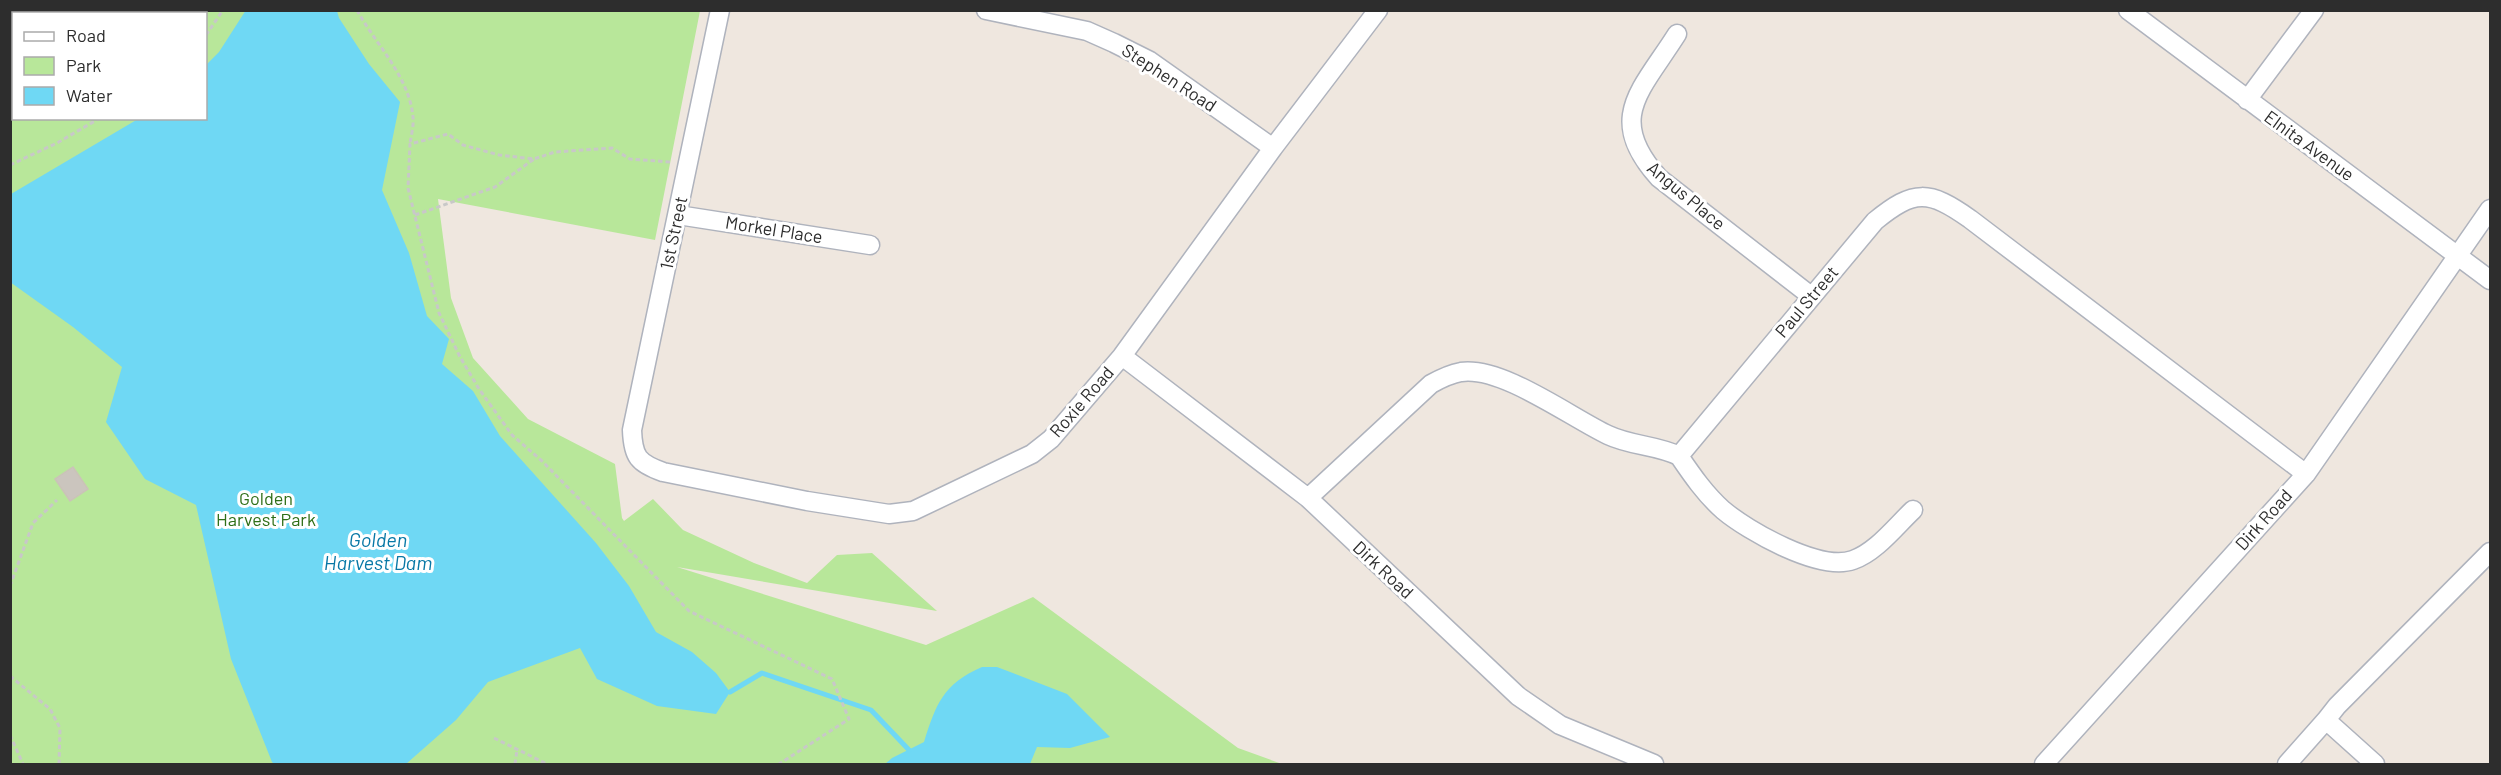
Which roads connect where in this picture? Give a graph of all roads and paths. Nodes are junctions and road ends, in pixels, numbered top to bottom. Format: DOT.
graph roads {
  1 [pos="223,10"];
  2 [pos="357,10"];
  3 [pos="720,10"];
  4 [pos="986,10"];
  5 [pos="1378,10"];
  6 [pos="2128,10"];
  7 [pos="2314,10"];
  8 [pos="207,34"];
  9 [pos="1677,34"];
  10 [pos="2247,100"];
  11 [pos="97,120"];
  12 [pos="410,144"];
  13 [pos="1273,148"];
  14 [pos="534,159"];
  15 [pos="10,165"];
  16 [pos="688,169"];
  17 [pos="2490,209"];
  18 [pos="415,215"];
  19 [pos="678,215"];
  20 [pos="870,245"];
  21 [pos="2458,255"];
  22 [pos="2490,280"];
  23 [pos="1811,296"];
  24 [pos="1122,356"];
  25 [pos="637,456"];
  26 [pos="1679,456"];
  27 [pos="2306,474"];
  28 [pos="1308,498"];
  29 [pos="57,500"];
  30 [pos="1913,510"];
  31 [pos="2490,552"];
  32 [pos="10,586"];
  33 [pos="10,676"];
  34 [pos="2326,720"];
  35 [pos="10,735"];
  36 [pos="494,738"];
  37 [pos="517,750"];
  38 [pos="23,765"];
  39 [pos="58,765"];
  40 [pos="515,765"];
  41 [pos="547,765"];
  42 [pos="779,765"];
  43 [pos="1654,765"];
  44 [pos="2044,765"];
  45 [pos="2287,765"];
  46 [pos="2375,765"];
  1 -- 8 [label="path"];
  2 -- 12 [label="path"];
  3 -- 16 [label="street, 1st Street"];
  4 -- 13 [label="street, Stephen Road"];
  5 -- 13 [label="street, Roxie Road"];
  6 -- 10 [label="street, Elnita Avenue"];
  7 -- 10 [label="street"];
  9 -- 23 [label="street, Angus Place"];
  10 -- 21 [label="street, Elnita Avenue"];
  11 -- 15 [label="path"];
  12 -- 14 [label="path"];
  12 -- 18 [label="path"];
  13 -- 24 [label="street, Roxie Road"];
  14 -- 16 [label="path"];
  14 -- 18 [label="path"];
  16 -- 19 [label="street, 1st Street"];
  17 -- 21 [label="street, Dirk Road"];
  18 -- 42 [label="path"];
  19 -- 20 [label="street, Morkel Place"];
  19 -- 25 [label="street, 1st Street"];
  21 -- 22 [label="street, Elnita Avenue"];
  21 -- 27 [label="street, Dirk Road"];
  23 -- 26 [label="street, Paul Street"];
  23 -- 27 [label="street, Paul Street"];
  24 -- 25 [label="street, Roxie Road"];
  24 -- 28 [label="street, Dirk Road"];
  26 -- 28 [label="street"];
  26 -- 30 [label="street"];
  27 -- 44 [label="street, Dirk Road"];
  28 -- 43 [label="street, Dirk Road"];
  29 -- 32 [label="path"];
  31 -- 34 [label="street"];
  33 -- 39 [label="path"];
  34 -- 45 [label="street"];
  34 -- 46 [label="street"];
  35 -- 38 [label="path"];
  36 -- 37 [label="path"];
  37 -- 40 [label="path"];
  37 -- 41 [label="path"];
}
